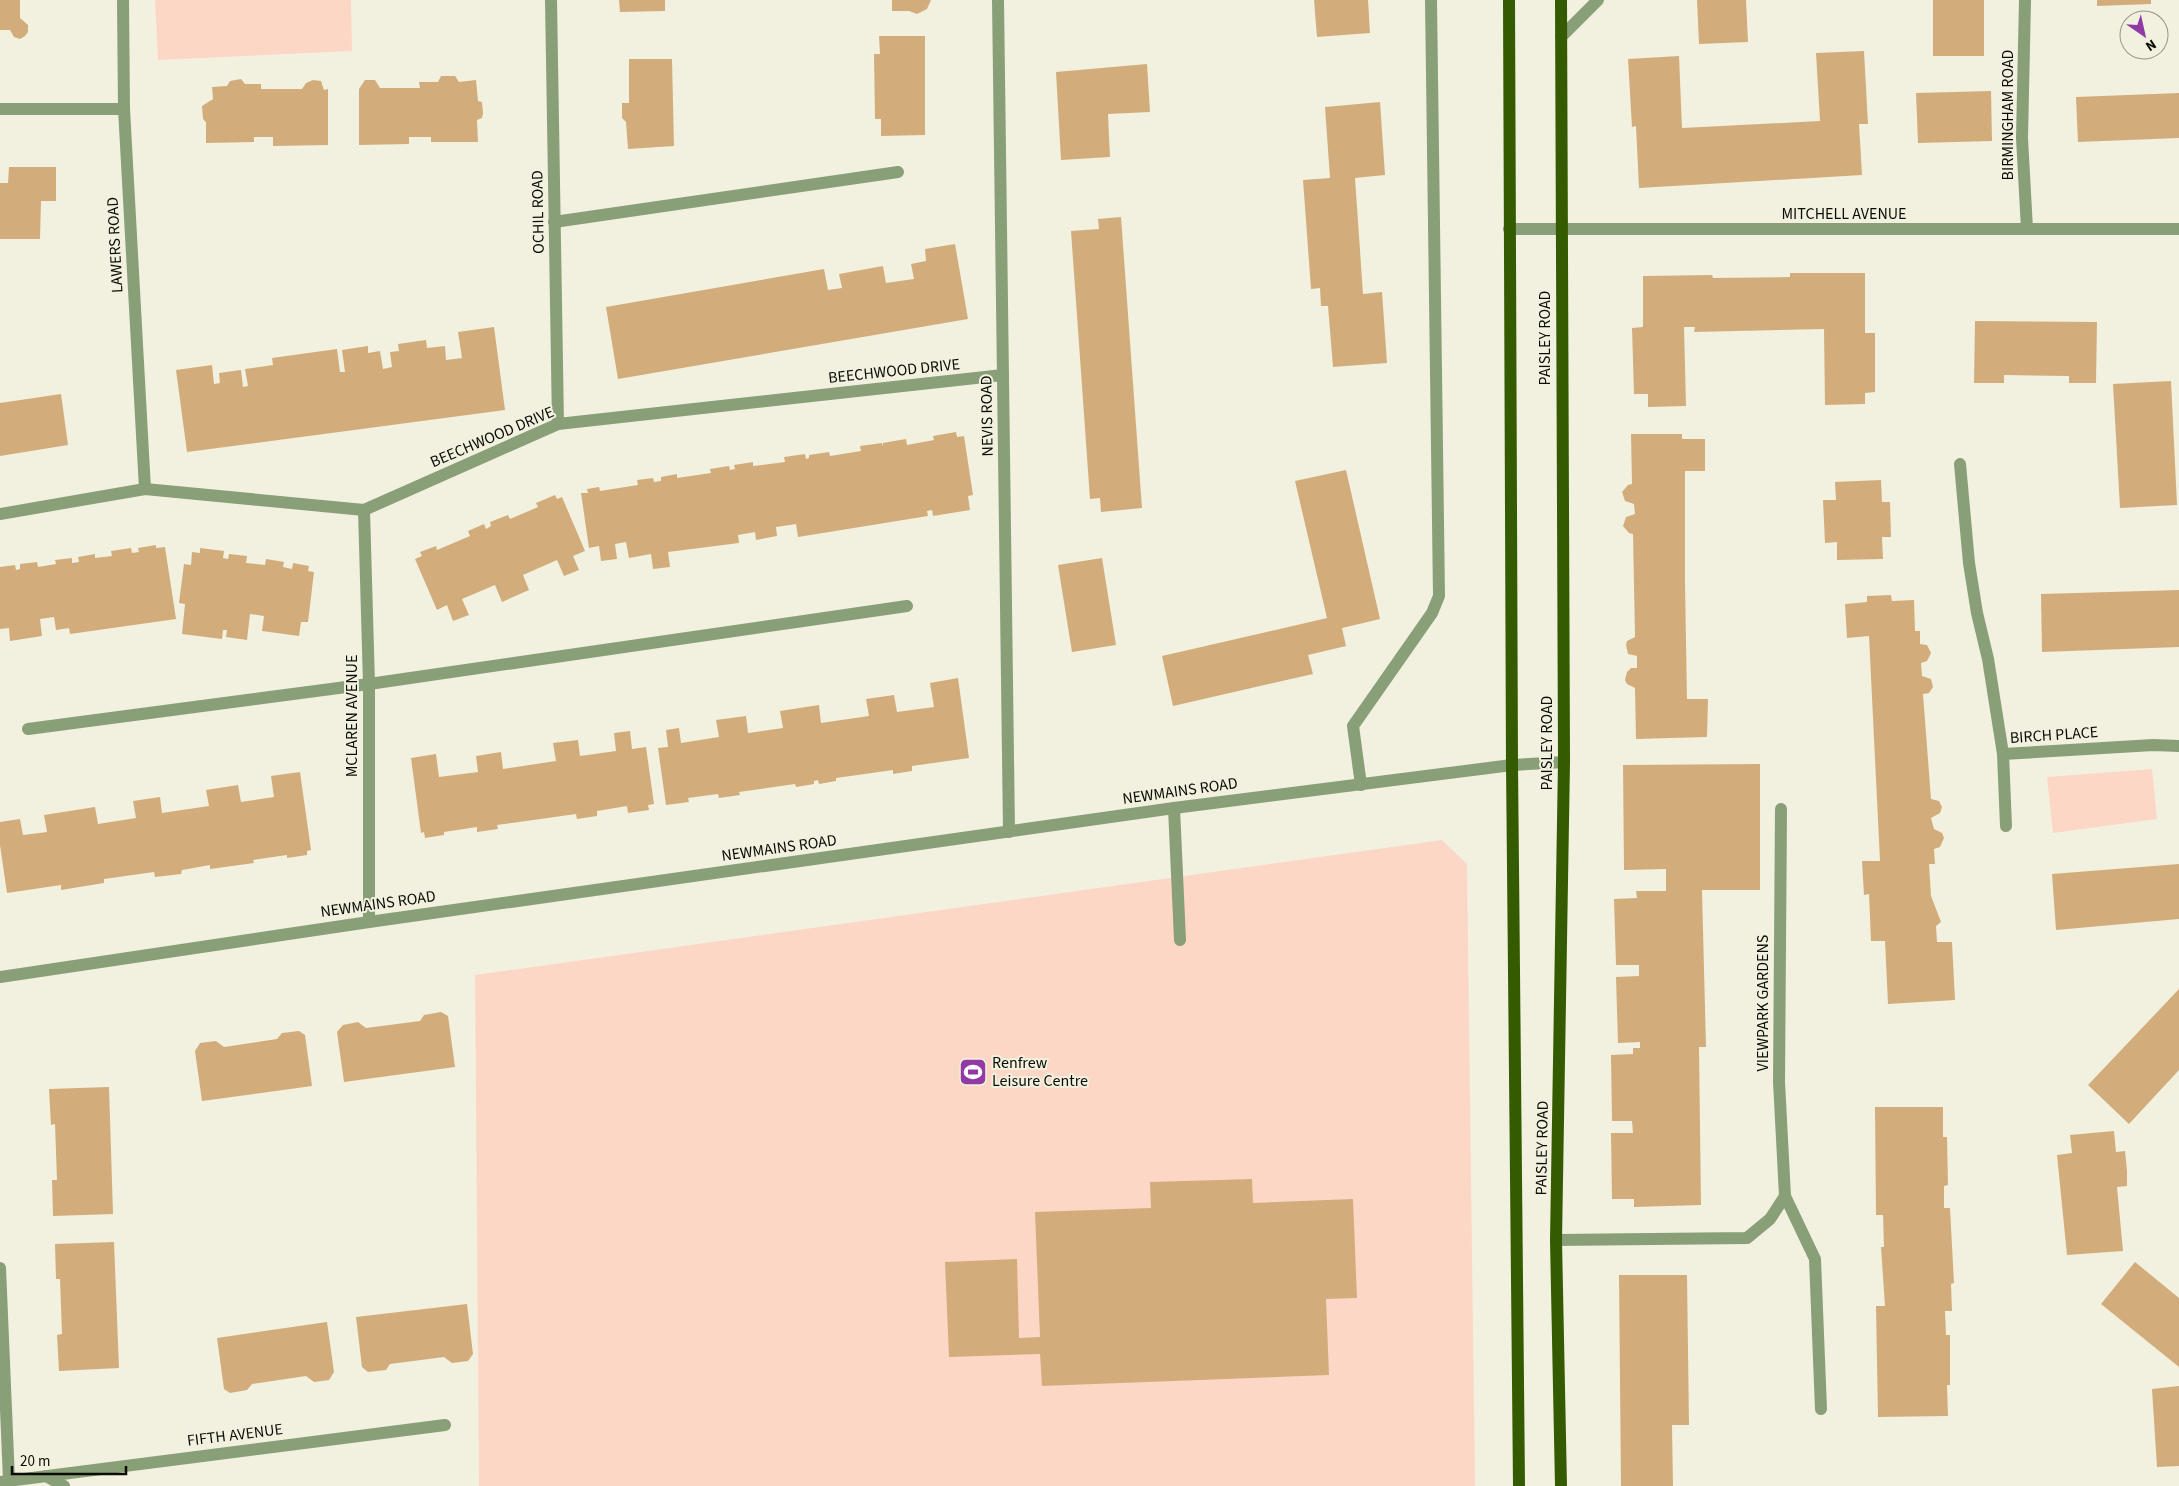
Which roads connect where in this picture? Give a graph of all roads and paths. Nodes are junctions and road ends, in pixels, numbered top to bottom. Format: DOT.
graph roads {
  1 [pos="123,0"];
  2 [pos="551,0"];
  3 [pos="998,0"];
  4 [pos="1432,0"];
  5 [pos="1509,0"];
  6 [pos="1561,0"];
  7 [pos="1598,0"];
  8 [pos="2025,0"];
  9 [pos="1561,37"];
  10 [pos="0,109"];
  11 [pos="124,109"];
  12 [pos="898,172"];
  13 [pos="554,222"];
  14 [pos="2179,229"];
  15 [pos="1509,230"];
  16 [pos="1561,230"];
  17 [pos="2028,230"];
  18 [pos="1003,375"];
  19 [pos="558,424"];
  20 [pos="1960,464"];
  21 [pos="145,489"];
  22 [pos="364,510"];
  23 [pos="0,514"];
  24 [pos="907,606"];
  25 [pos="369,684"];
  26 [pos="28,729"];
  27 [pos="2179,746"];
  28 [pos="2003,754"];
  29 [pos="1564,762"];
  30 [pos="1512,765"];
  31 [pos="1361,785"];
  32 [pos="1174,808"];
  33 [pos="1781,809"];
  34 [pos="2006,826"];
  35 [pos="1009,832"];
  36 [pos="369,922"];
  37 [pos="1180,940"];
  38 [pos="0,977"];
  39 [pos="1785,1196"];
  40 [pos="1556,1240"];
  41 [pos="0,1268"];
  42 [pos="1821,1409"];
  43 [pos="445,1424"];
  44 [pos="46,1476"];
  45 [pos="5,1481"];
  46 [pos="64,1486"];
  47 [pos="1519,1486"];
  48 [pos="1561,1486"];
  1 -- 11 [label="street, LAWERS ROAD"];
  2 -- 13 [label="street, OCHIL ROAD"];
  3 -- 18 [label="street, NEVIS ROAD"];
  4 -- 31 [label="street"];
  5 -- 15 [label="main road, PAISLEY ROAD"];
  6 -- 9 [label="main road, PAISLEY ROAD"];
  7 -- 9 [label="street"];
  8 -- 17 [label="street, BIRMINGHAM ROAD"];
  9 -- 16 [label="main road, PAISLEY ROAD"];
  10 -- 11 [label="street"];
  11 -- 21 [label="street, LAWERS ROAD"];
  12 -- 13 [label="street"];
  13 -- 19 [label="street, OCHIL ROAD"];
  14 -- 17 [label="street, MITCHELL AVENUE"];
  15 -- 16 [label="street, MITCHELL AVENUE"];
  15 -- 30 [label="main road, PAISLEY ROAD"];
  16 -- 17 [label="street, MITCHELL AVENUE"];
  16 -- 29 [label="main road, PAISLEY ROAD"];
  18 -- 19 [label="street, BEECHWOOD DRIVE"];
  18 -- 35 [label="street, NEVIS ROAD"];
  19 -- 22 [label="street, BEECHWOOD DRIVE"];
  20 -- 28 [label="street"];
  21 -- 22 [label="street, BEECHWOOD DRIVE"];
  21 -- 23 [label="street, BEECHWOOD DRIVE"];
  22 -- 25 [label="street, MCLAREN AVENUE"];
  24 -- 25 [label="street"];
  25 -- 26 [label="street"];
  25 -- 36 [label="street, MCLAREN AVENUE"];
  27 -- 28 [label="street, BIRCH PLACE"];
  28 -- 34 [label="street, BIRCH PLACE"];
  29 -- 30 [label="street, NEWMAINS ROAD"];
  29 -- 40 [label="main road, PAISLEY ROAD"];
  30 -- 31 [label="street, NEWMAINS ROAD"];
  30 -- 47 [label="main road, PAISLEY ROAD"];
  31 -- 32 [label="street, NEWMAINS ROAD"];
  32 -- 35 [label="street, NEWMAINS ROAD"];
  32 -- 37 [label="street"];
  33 -- 39 [label="street, VIEWPARK GARDENS"];
  35 -- 36 [label="street, NEWMAINS ROAD"];
  36 -- 38 [label="street, NEWMAINS ROAD"];
  39 -- 40 [label="street"];
  39 -- 42 [label="street, VIEWPARK GARDENS"];
  40 -- 48 [label="main road, PAISLEY ROAD"];
  41 -- 45 [label="street"];
  43 -- 44 [label="street, FIFTH AVENUE"];
  44 -- 45 [label="street, FIFTH AVENUE"];
  44 -- 46 [label="street"];
}
